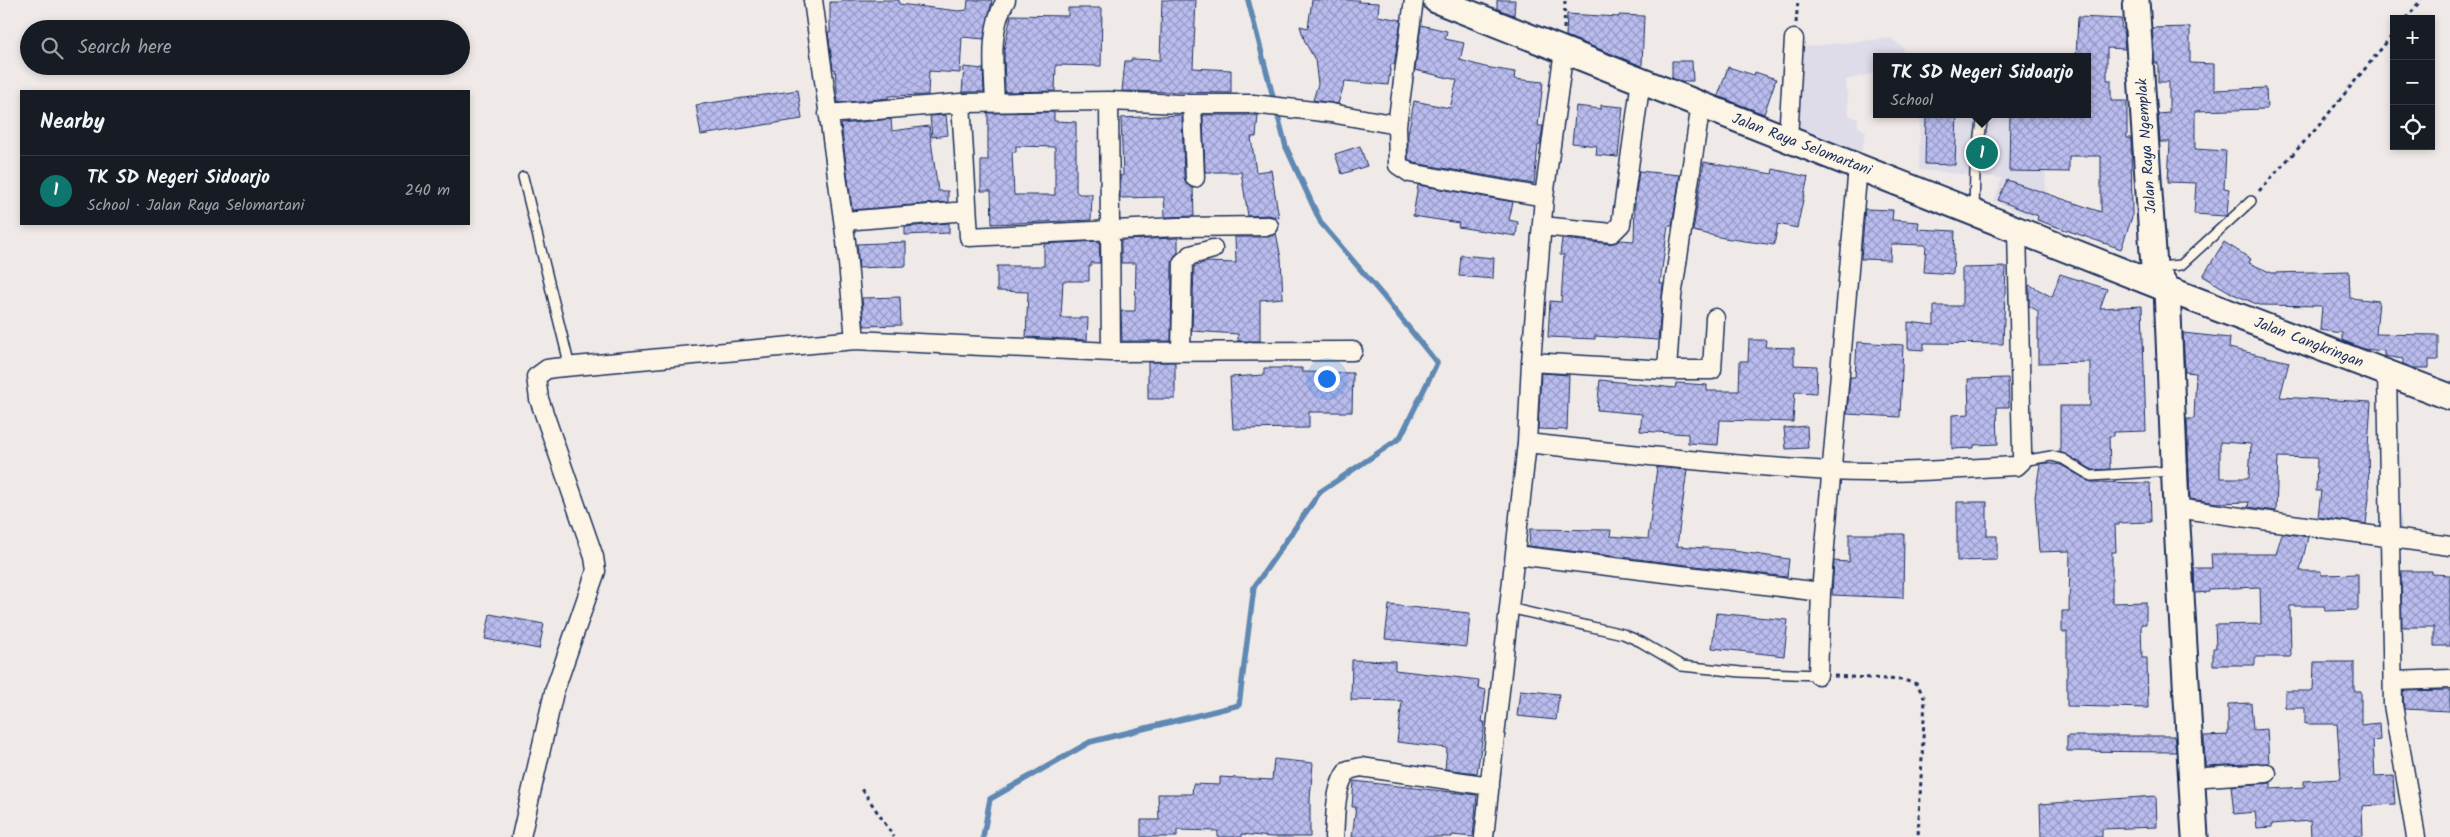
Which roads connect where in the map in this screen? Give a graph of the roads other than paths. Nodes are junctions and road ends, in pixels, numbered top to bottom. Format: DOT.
graph roads {
  1 [pos="813,0"];
  2 [pos="1006,0"];
  3 [pos="1414,0"];
  4 [pos="1436,0"];
  5 [pos="2136,0"];
  6 [pos="1794,39"];
  7 [pos="1564,50"];
  8 [pos="1641,80"];
  9 [pos="1109,101"];
  10 [pos="962,103"];
  11 [pos="995,103"];
  12 [pos="1192,104"];
  13 [pos="1701,104"];
  14 [pos="828,114"];
  15 [pos="1983,118"];
  16 [pos="1397,125"];
  17 [pos="1788,138"];
  18 [pos="1858,166"];
  19 [pos="524,177"];
  20 [pos="1194,178"];
  21 [pos="1544,196"];
  22 [pos="2250,201"];
  23 [pos="967,211"];
  24 [pos="1974,211"];
  25 [pos="844,221"];
  26 [pos="1269,226"];
  27 [pos="1542,226"];
  28 [pos="2017,228"];
  29 [pos="1111,230"];
  30 [pos="1213,249"];
  31 [pos="2154,267"];
  32 [pos="2167,289"];
  33 [pos="1715,318"];
  34 [pos="855,340"];
  35 [pos="1181,351"];
  36 [pos="1353,351"];
  37 [pos="1111,352"];
  38 [pos="1531,362"];
  39 [pos="570,367"];
  40 [pos="1667,370"];
  41 [pos="2387,372"];
  42 [pos="2450,397"];
  43 [pos="1527,443"];
  44 [pos="2022,461"];
  45 [pos="1832,471"];
  46 [pos="2175,471"];
  47 [pos="2176,508"];
  48 [pos="2391,540"];
  49 [pos="2450,546"];
  50 [pos="1516,556"];
  51 [pos="1821,592"];
  52 [pos="1509,608"];
  53 [pos="1818,675"];
  54 [pos="2450,679"];
  55 [pos="2393,681"];
  56 [pos="2267,772"];
  57 [pos="2192,778"];
  58 [pos="1490,786"];
  59 [pos="521,837"];
  60 [pos="1334,837"];
  61 [pos="1484,837"];
  62 [pos="2195,837"];
  63 [pos="2416,837"];
  1 -- 14 [label="street"];
  2 -- 11 [label="street"];
  3 -- 16 [label="street"];
  4 -- 7 [label="main road, Jalan Raya Selomartani"];
  5 -- 31 [label="main road, Jalan Raya Ngemplak"];
  6 -- 17 [label="street"];
  7 -- 8 [label="main road, Jalan Raya Selomartani"];
  7 -- 21 [label="street"];
  8 -- 13 [label="main road, Jalan Raya Selomartani"];
  8 -- 27 [label="street"];
  9 -- 11 [label="street"];
  9 -- 12 [label="street"];
  9 -- 29 [label="street"];
  10 -- 11 [label="street"];
  10 -- 14 [label="street"];
  10 -- 23 [label="street"];
  12 -- 16 [label="street"];
  12 -- 20 [label="street"];
  13 -- 17 [label="main road, Jalan Raya Selomartani"];
  13 -- 40 [label="street"];
  14 -- 25 [label="street"];
  15 -- 24 [label="lane"];
  16 -- 21 [label="street"];
  17 -- 18 [label="main road, Jalan Raya Selomartani"];
  18 -- 24 [label="main road, Jalan Raya Selomartani"];
  18 -- 45 [label="street"];
  19 -- 39 [label="lane"];
  21 -- 27 [label="street"];
  22 -- 31 [label="lane"];
  23 -- 25 [label="street"];
  23 -- 29 [label="street"];
  24 -- 28 [label="main road, Jalan Raya Selomartani"];
  25 -- 34 [label="street"];
  26 -- 29 [label="street"];
  27 -- 38 [label="street"];
  28 -- 32 [label="main road, Jalan Raya Selomartani"];
  28 -- 44 [label="street"];
  29 -- 37 [label="street"];
  30 -- 35 [label="street"];
  31 -- 32 [label="main road, Jalan Raya Ngemplak"];
  32 -- 41 [label="main road, Jalan Cangkringan"];
  32 -- 46 [label="main road"];
  33 -- 40 [label="street"];
  34 -- 37 [label="street"];
  34 -- 39 [label="street"];
  35 -- 36 [label="street"];
  35 -- 37 [label="street"];
  38 -- 40 [label="street"];
  38 -- 43 [label="street"];
  39 -- 59 [label="street"];
  41 -- 42 [label="main road, Jalan Cangkringan"];
  41 -- 48 [label="street"];
  43 -- 45 [label="street"];
  43 -- 50 [label="street"];
  44 -- 45 [label="street"];
  44 -- 46 [label="lane"];
  45 -- 51 [label="street"];
  46 -- 47 [label="main road"];
  47 -- 48 [label="street"];
  47 -- 57 [label="main road"];
  48 -- 49 [label="street"];
  48 -- 55 [label="street"];
  50 -- 51 [label="street"];
  50 -- 52 [label="street"];
  51 -- 53 [label="street"];
  52 -- 53 [label="lane"];
  52 -- 58 [label="street"];
  54 -- 55 [label="street"];
  55 -- 63 [label="street"];
  56 -- 57 [label="street"];
  57 -- 62 [label="main road"];
  58 -- 60 [label="street"];
  58 -- 61 [label="street"];
}
